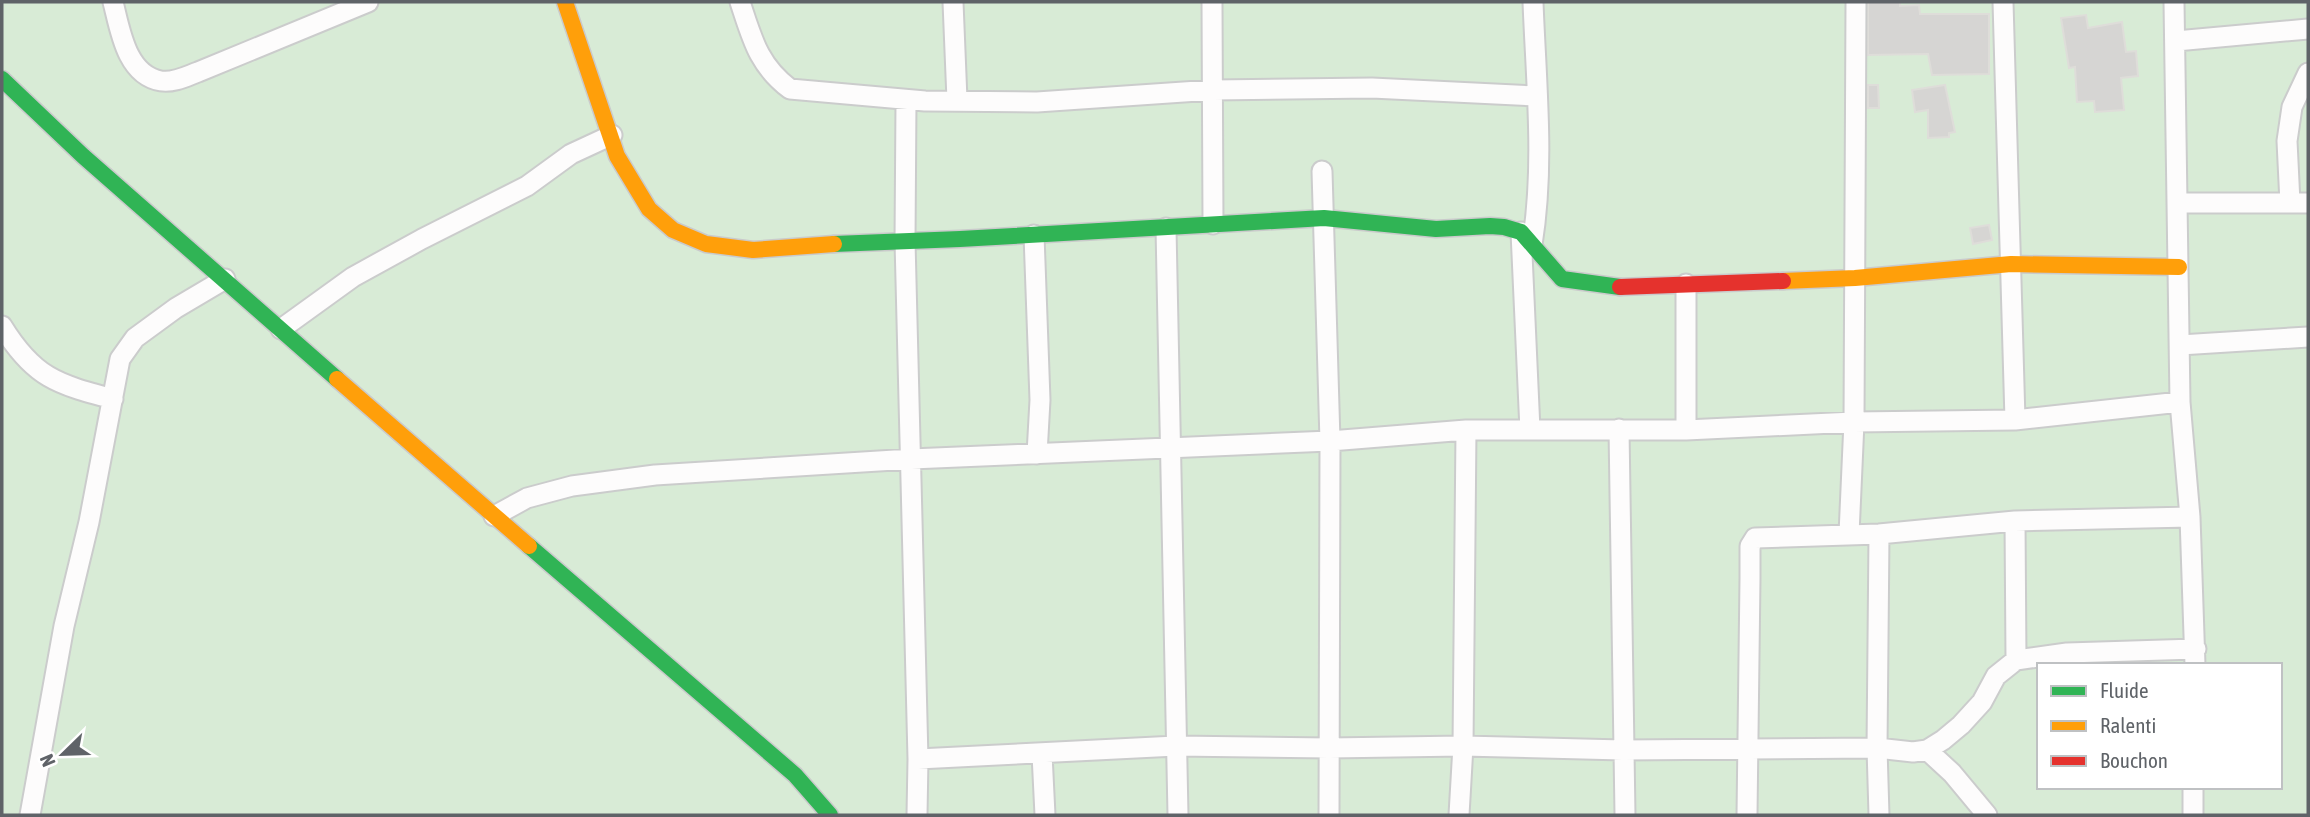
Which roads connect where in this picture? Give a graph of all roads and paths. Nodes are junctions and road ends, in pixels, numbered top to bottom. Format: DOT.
graph roads {
  1 [pos="113,2"];
  2 [pos="368,2"];
  3 [pos="565,2"];
  4 [pos="740,2"];
  5 [pos="953,2"];
  6 [pos="1212,2"];
  7 [pos="1533,2"];
  8 [pos="1856,2"];
  9 [pos="2003,2"];
  10 [pos="2174,2"];
  11 [pos="2308,29"];
  12 [pos="2176,41"];
  13 [pos="2308,73"];
  14 [pos="2,79"];
  15 [pos="1213,90"];
  16 [pos="1536,96"];
  17 [pos="957,100"];
  18 [pos="906,101"];
  19 [pos="612,135"];
  20 [pos="1322,171"];
  21 [pos="2178,203"];
  22 [pos="2299,203"];
  23 [pos="1324,218"];
  24 [pos="1213,224"];
  25 [pos="1166,228"];
  26 [pos="1034,235"];
  27 [pos="1526,238"];
  28 [pos="905,241"];
  29 [pos="2011,264"];
  30 [pos="2179,267"];
  31 [pos="1855,278"];
  32 [pos="225,279"];
  33 [pos="1686,284"];
  34 [pos="2,326"];
  35 [pos="282,329"];
  36 [pos="2308,337"];
  37 [pos="2180,345"];
  38 [pos="113,399"];
  39 [pos="2180,402"];
  40 [pos="2015,420"];
  41 [pos="1854,422"];
  42 [pos="1619,429"];
  43 [pos="1466,430"];
  44 [pos="1530,430"];
  45 [pos="1686,430"];
  46 [pos="1330,442"];
  47 [pos="1170,449"];
  48 [pos="1037,454"];
  49 [pos="911,459"];
  50 [pos="494,516"];
  51 [pos="2190,517"];
  52 [pos="2015,521"];
  53 [pos="1849,534"];
  54 [pos="1879,534"];
  55 [pos="2195,657"];
  56 [pos="2016,660"];
  57 [pos="1176,746"];
  58 [pos="1463,746"];
  59 [pos="1329,748"];
  60 [pos="1877,748"];
  61 [pos="1623,750"];
  62 [pos="1748,750"];
  63 [pos="1927,750"];
  64 [pos="1042,754"];
  65 [pos="918,759"];
  66 [pos="2193,789"];
  67 [pos="30,815"];
  68 [pos="830,815"];
  69 [pos="917,815"];
  70 [pos="1045,815"];
  71 [pos="1178,815"];
  72 [pos="1329,815"];
  73 [pos="1459,815"];
  74 [pos="1625,815"];
  75 [pos="1747,815"];
  76 [pos="1880,815"];
  77 [pos="1987,815"];
  78 [pos="2193,815"];
  1 -- 2 [label="street"];
  3 -- 19 [label="street"];
  4 -- 18 [label="street"];
  5 -- 17 [label="street"];
  6 -- 15 [label="street"];
  7 -- 16 [label="street"];
  8 -- 31 [label="street"];
  9 -- 29 [label="street"];
  10 -- 12 [label="street"];
  11 -- 12 [label="street"];
  12 -- 21 [label="street"];
  13 -- 22 [label="street"];
  14 -- 32 [label="street"];
  15 -- 16 [label="street"];
  15 -- 17 [label="street"];
  15 -- 24 [label="street"];
  16 -- 27 [label="street"];
  17 -- 18 [label="street"];
  18 -- 28 [label="street"];
  19 -- 28 [label="street"];
  19 -- 35 [label="street"];
  20 -- 23 [label="street"];
  21 -- 22 [label="street"];
  21 -- 30 [label="street"];
  23 -- 24 [label="street"];
  23 -- 27 [label="street"];
  23 -- 46 [label="street"];
  24 -- 25 [label="street"];
  25 -- 26 [label="street"];
  25 -- 47 [label="street"];
  26 -- 28 [label="street"];
  26 -- 48 [label="street"];
  27 -- 33 [label="street"];
  27 -- 44 [label="street"];
  28 -- 49 [label="street"];
  29 -- 30 [label="street"];
  29 -- 31 [label="street"];
  29 -- 40 [label="street"];
  30 -- 37 [label="street"];
  31 -- 33 [label="street"];
  31 -- 41 [label="street"];
  32 -- 35 [label="street"];
  32 -- 38 [label="street"];
  33 -- 45 [label="street"];
  34 -- 38 [label="street"];
  35 -- 50 [label="street"];
  36 -- 37 [label="street"];
  37 -- 39 [label="street"];
  38 -- 67 [label="street"];
  39 -- 40 [label="street"];
  39 -- 51 [label="street"];
  40 -- 41 [label="street"];
  41 -- 45 [label="street"];
  41 -- 53 [label="street"];
  42 -- 44 [label="street"];
  42 -- 45 [label="street"];
  42 -- 61 [label="street"];
  43 -- 44 [label="street"];
  43 -- 46 [label="street"];
  43 -- 58 [label="street"];
  46 -- 47 [label="street"];
  46 -- 59 [label="street"];
  47 -- 48 [label="street"];
  47 -- 57 [label="street"];
  48 -- 49 [label="street"];
  49 -- 50 [label="street"];
  49 -- 65 [label="street"];
  50 -- 68 [label="street"];
  51 -- 52 [label="street"];
  51 -- 55 [label="street"];
  52 -- 54 [label="street"];
  52 -- 56 [label="street"];
  53 -- 54 [label="street"];
  53 -- 62 [label="street"];
  54 -- 60 [label="street"];
  55 -- 56 [label="street"];
  56 -- 63 [label="street"];
  57 -- 59 [label="street"];
  57 -- 64 [label="street"];
  57 -- 71 [label="street"];
  58 -- 59 [label="street"];
  58 -- 61 [label="street"];
  58 -- 73 [label="street"];
  59 -- 72 [label="street"];
  60 -- 62 [label="street"];
  60 -- 63 [label="street"];
  60 -- 76 [label="street"];
  61 -- 62 [label="street"];
  61 -- 74 [label="street"];
  62 -- 75 [label="street"];
  63 -- 77 [label="street"];
  64 -- 65 [label="street"];
  64 -- 70 [label="street"];
  65 -- 69 [label="street"];
  66 -- 78 [label="street"];
}
